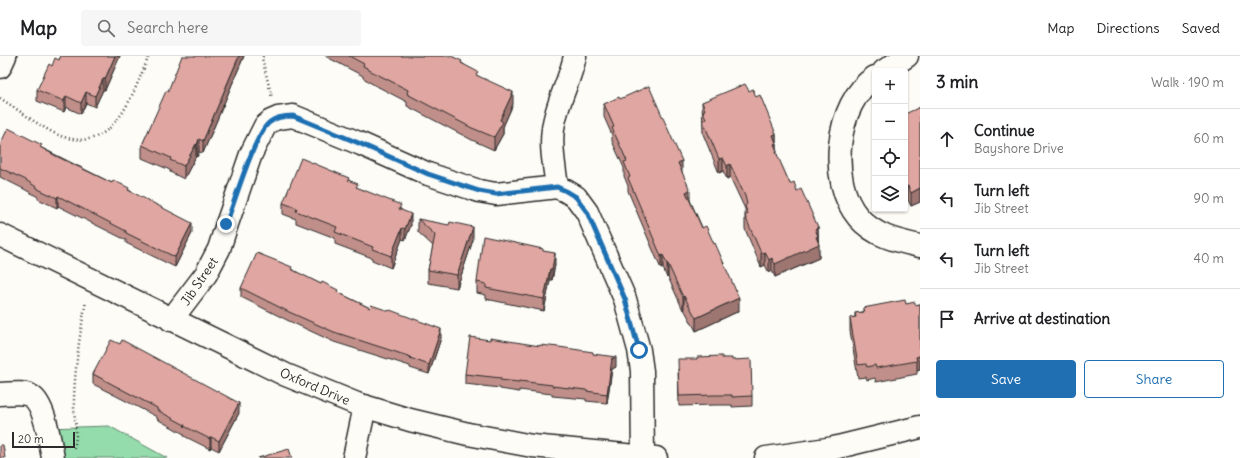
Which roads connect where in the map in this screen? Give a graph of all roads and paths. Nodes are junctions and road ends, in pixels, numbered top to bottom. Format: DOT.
graph roads {
  1 [pos="5,56"];
  2 [pos="149,56"];
  3 [pos="263,56"];
  4 [pos="575,56"];
  5 [pos="907,56"];
  6 [pos="0,67"];
  7 [pos="889,68"];
  8 [pos="872,80"];
  9 [pos="0,98"];
  10 [pos="278,118"];
  11 [pos="557,187"];
  12 [pos="0,235"];
  13 [pos="920,246"];
  14 [pos="91,279"];
  15 [pos="172,320"];
  16 [pos="0,394"];
  17 [pos="365,406"];
  18 [pos="920,427"];
  19 [pos="504,450"];
  20 [pos="833,453"];
  21 [pos="63,455"];
  22 [pos="354,458"];
  23 [pos="643,458"];
  24 [pos="656,458"];
  25 [pos="766,458"];
  1 -- 6 [label="street"];
  2 -- 9 [label="path"];
  3 -- 10 [label="path"];
  4 -- 11 [label="street"];
  5 -- 7 [label="street"];
  8 -- 13 [label="street"];
  10 -- 11 [label="street"];
  10 -- 15 [label="street, Jib Street"];
  11 -- 23 [label="street"];
  12 -- 14 [label="street, Oxford Drive"];
  14 -- 15 [label="street, Oxford Drive"];
  14 -- 21 [label="path"];
  15 -- 17 [label="street, Oxford Drive"];
  16 -- 21 [label="street"];
  17 -- 19 [label="street, Oxford Drive"];
  17 -- 22 [label="street"];
  18 -- 20 [label="street"];
  19 -- 23 [label="street, Oxford Drive"];
  20 -- 25 [label="street"];
  23 -- 24 [label="street, Oxford Drive"];
}
